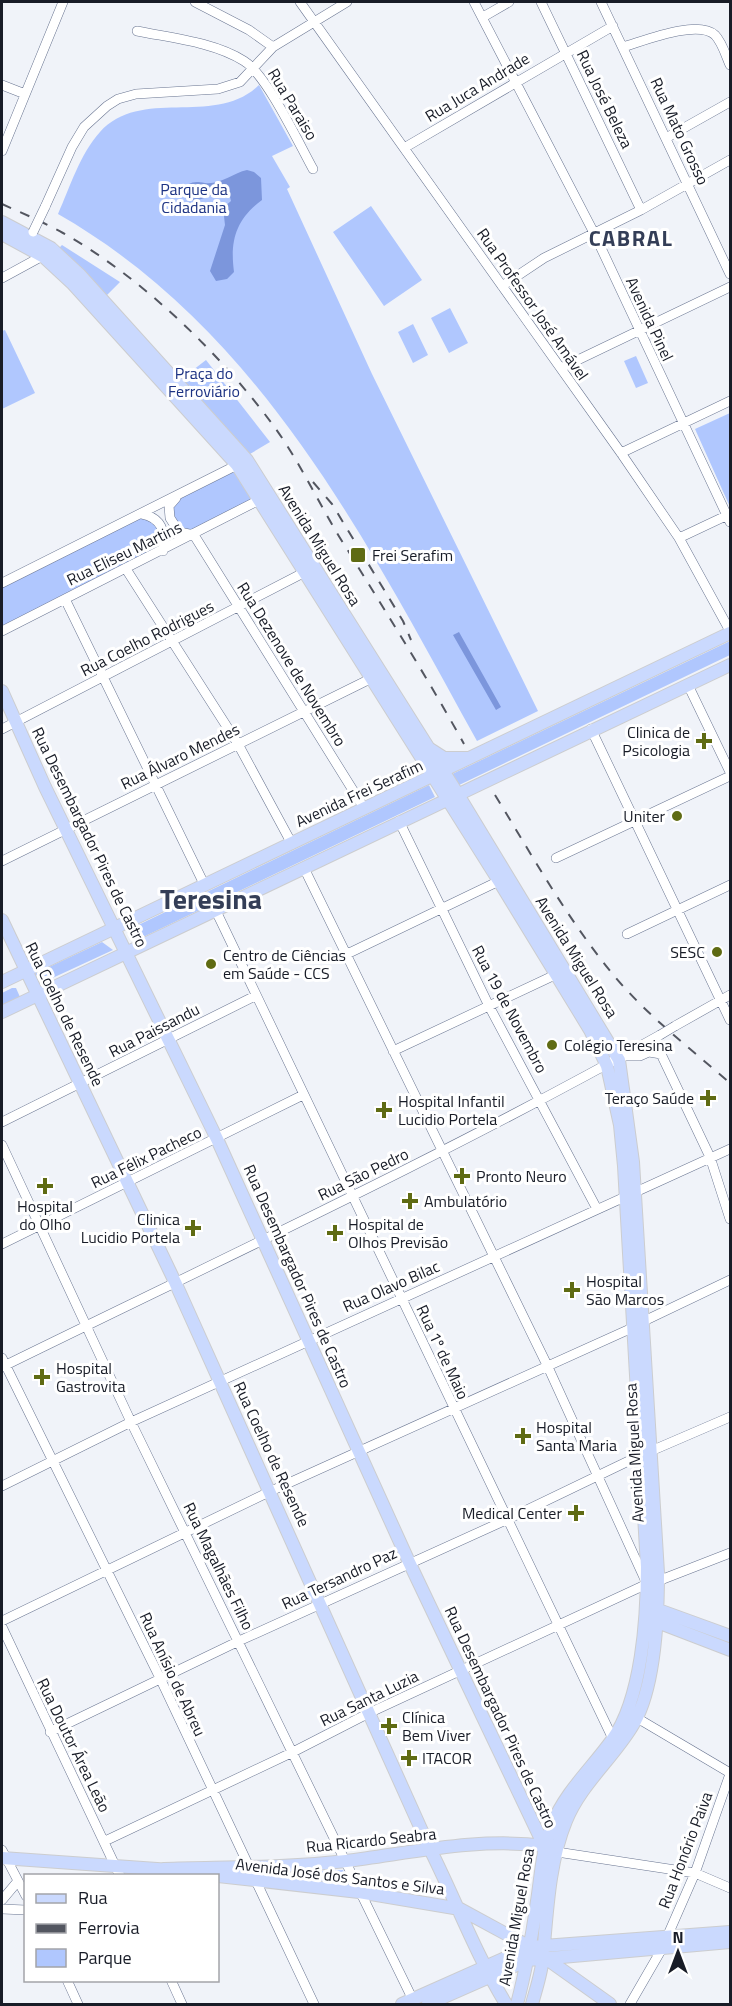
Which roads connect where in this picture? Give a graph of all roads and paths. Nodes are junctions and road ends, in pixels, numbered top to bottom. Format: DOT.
graph roads {
  1 [pos="63,2"];
  2 [pos="201,2"];
  3 [pos="300,2"];
  4 [pos="347,2"];
  5 [pos="474,2"];
  6 [pos="509,2"];
  7 [pos="540,2"];
  8 [pos="614,2"];
  9 [pos="603,4"];
  10 [pos="483,17"];
  11 [pos="312,21"];
  12 [pos="613,26"];
  13 [pos="137,31"];
  14 [pos="273,47"];
  15 [pos="623,47"];
  16 [pos="565,52"];
  17 [pos="730,65"];
  18 [pos="254,69"];
  19 [pos="515,82"];
  20 [pos="2,85"];
  21 [pos="25,94"];
  22 [pos="730,102"];
  23 [pos="666,138"];
  24 [pos="404,148"];
  25 [pos="2,151"];
  26 [pos="730,160"];
  27 [pos="313,169"];
  28 [pos="688,183"];
  29 [pos="641,210"];
  30 [pos="2,222"];
  31 [pos="594,233"];
  32 [pos="2,234"];
  33 [pos="32,234"];
  34 [pos="47,252"];
  35 [pos="730,274"];
  36 [pos="2,278"];
  37 [pos="502,286"];
  38 [pos="730,288"];
  39 [pos="639,331"];
  40 [pos="561,368"];
  41 [pos="730,401"];
  42 [pos="683,422"];
  43 [pos="621,453"];
  44 [pos="242,462"];
  45 [pos="178,496"];
  46 [pos="264,497"];
  47 [pos="142,514"];
  48 [pos="729,517"];
  49 [pos="194,535"];
  50 [pos="679,538"];
  51 [pos="163,551"];
  52 [pos="126,569"];
  53 [pos="305,572"];
  54 [pos="2,583"];
  55 [pos="65,599"];
  56 [pos="240,608"];
  57 [pos="3,630"];
  58 [pos="730,632"];
  59 [pos="173,641"];
  60 [pos="730,665"];
  61 [pos="103,678"];
  62 [pos="372,678"];
  63 [pos="688,685"];
  64 [pos="2,691"];
  65 [pos="303,712"];
  66 [pos="16,722"];
  67 [pos="2,729"];
  68 [pos="591,729"];
  69 [pos="238,744"];
  70 [pos="425,745"];
  71 [pos="471,758"];
  72 [pos="730,774"];
  73 [pos="438,775"];
  74 [pos="156,783"];
  75 [pos="451,796"];
  76 [pos="364,808"];
  77 [pos="399,821"];
  78 [pos="634,821"];
  79 [pos="67,829"];
  80 [pos="292,844"];
  81 [pos="556,858"];
  82 [pos="2,861"];
  83 [pos="304,868"];
  84 [pos="499,881"];
  85 [pos="730,885"];
  86 [pos="205,886"];
  87 [pos="441,910"];
  88 [pos="678,910"];
  89 [pos="216,911"];
  90 [pos="2,920"];
  91 [pos="116,929"];
  92 [pos="627,934"];
  93 [pos="127,952"];
  94 [pos="347,954"];
  95 [pos="26,970"];
  96 [pos="557,974"];
  97 [pos="2,982"];
  98 [pos="38,994"];
  99 [pos="730,995"];
  100 [pos="255,996"];
  101 [pos="720,1000"];
  102 [pos="489,1005"];
  103 [pos="2,1012"];
  104 [pos="730,1020"];
  105 [pos="168,1039"];
  106 [pos="393,1051"];
  107 [pos="623,1058"];
  108 [pos="607,1066"];
  109 [pos="80,1083"];
  110 [pos="303,1095"];
  111 [pos="541,1098"];
  112 [pos="2,1122"];
  113 [pos="217,1138"];
  114 [pos="2,1144"];
  115 [pos="730,1149"];
  116 [pos="442,1151"];
  117 [pos="710,1157"];
  118 [pos="127,1182"];
  119 [pos="630,1194"];
  120 [pos="351,1197"];
  121 [pos="597,1209"];
  122 [pos="730,1219"];
  123 [pos="41,1226"];
  124 [pos="264,1239"];
  125 [pos="2,1244"];
  126 [pos="494,1256"];
  127 [pos="730,1280"];
  128 [pos="175,1282"];
  129 [pos="402,1299"];
  130 [pos="638,1325"];
  131 [pos="87,1326"];
  132 [pos="310,1340"];
  133 [pos="3,1364"];
  134 [pos="548,1367"];
  135 [pos="220,1382"];
  136 [pos="453,1410"];
  137 [pos="730,1417"];
  138 [pos="131,1422"];
  139 [pos="359,1451"];
  140 [pos="646,1453"];
  141 [pos="52,1462"];
  142 [pos="598,1476"];
  143 [pos="2,1486"];
  144 [pos="271,1491"];
  145 [pos="506,1520"];
  146 [pos="185,1532"];
  147 [pos="730,1553"];
  148 [pos="409,1562"];
  149 [pos="107,1569"];
  150 [pos="652,1582"];
  151 [pos="321,1604"];
  152 [pos="652,1614"];
  153 [pos="2,1621"];
  154 [pos="558,1626"];
  155 [pos="2,1627"];
  156 [pos="730,1636"];
  157 [pos="239,1641"];
  158 [pos="730,1650"];
  159 [pos="461,1670"];
  160 [pos="159,1678"];
  161 [pos="369,1713"];
  162 [pos="632,1715"];
  163 [pos="50,1732"];
  164 [pos="613,1739"];
  165 [pos="291,1754"];
  166 [pos="730,1773"];
  167 [pos="212,1792"];
  168 [pos="533,1824"];
  169 [pos="551,1826"];
  170 [pos="105,1841"];
  171 [pos="430,1849"];
  172 [pos="551,1849"];
  173 [pos="3,1856"];
  174 [pos="344,1861"];
  175 [pos="248,1867"];
  176 [pos="164,1869"];
  177 [pos="118,1871"];
  178 [pos="695,1873"];
  179 [pos="203,1874"];
  180 [pos="219,1876"];
  181 [pos="553,1879"];
  182 [pos="18,1881"];
  183 [pos="256,1882"];
  184 [pos="730,1888"];
  185 [pos="24,1892"];
  186 [pos="359,1892"];
  187 [pos="2,1900"];
  188 [pos="2,1909"];
  189 [pos="460,1909"];
  190 [pos="24,1910"];
  191 [pos="730,1932"];
  192 [pos="665,1942"];
  193 [pos="730,1942"];
  194 [pos="530,1947"];
  195 [pos="543,1951"];
  196 [pos="528,1960"];
  197 [pos="487,1973"];
  198 [pos="68,1982"];
  199 [pos="172,1982"];
  200 [pos="407,2002"];
  201 [pos="78,2004"];
  202 [pos="182,2004"];
  203 [pos="314,2004"];
  204 [pos="428,2004"];
  205 [pos="506,2004"];
  206 [pos="518,2004"];
  207 [pos="532,2004"];
  208 [pos="610,2004"];
  209 [pos="630,2004"];
  1 -- 21 [label="street"];
  2 -- 14 [label="street"];
  3 -- 11 [label="street, Rua Professor José Amável"];
  4 -- 11 [label="street"];
  5 -- 10 [label="street, Avenida Pinel"];
  6 -- 10 [label="street"];
  7 -- 16 [label="street, Rua José Beleza"];
  8 -- 9 [label="street"];
  9 -- 12 [label="street, Rua Mato Grosso"];
  10 -- 19 [label="street, Avenida Pinel"];
  11 -- 14 [label="street"];
  11 -- 24 [label="street, Rua Professor José Amável"];
  12 -- 15 [label="street, Rua Mato Grosso"];
  12 -- 16 [label="street, Rua Juca Andrade"];
  13 -- 18 [label="street, Rua Paraiso"];
  14 -- 18 [label="street"];
  15 -- 17 [label="street"];
  15 -- 23 [label="street, Rua Mato Grosso"];
  16 -- 19 [label="street, Rua Juca Andrade"];
  16 -- 29 [label="street, Rua José Beleza"];
  18 -- 27 [label="street, Rua Paraiso"];
  18 -- 33 [label="street, bridge"];
  19 -- 24 [label="street, Rua Juca Andrade"];
  19 -- 31 [label="street, Avenida Pinel"];
  20 -- 21 [label="street"];
  21 -- 25 [label="street"];
  22 -- 23 [label="street"];
  23 -- 28 [label="street, Rua Mato Grosso"];
  24 -- 37 [label="street, Rua Professor José Amável"];
  26 -- 28 [label="street"];
  28 -- 29 [label="street"];
  28 -- 35 [label="street, Rua Mato Grosso"];
  29 -- 31 [label="street"];
  30 -- 33 [label="main road, Avenida Miguel Rosa"];
  31 -- 37 [label="street"];
  31 -- 39 [label="street, Avenida Pinel"];
  32 -- 34 [label="main road, Avenida Miguel Rosa"];
  33 -- 34 [label="main road, Avenida Miguel Rosa"];
  34 -- 36 [label="street"];
  34 -- 44 [label="main road, Avenida Miguel Rosa"];
  37 -- 40 [label="street, Rua Professor José Amável"];
  38 -- 39 [label="street"];
  39 -- 40 [label="street"];
  39 -- 42 [label="street, Avenida Pinel"];
  40 -- 43 [label="street, Rua Professor José Amável"];
  41 -- 42 [label="street"];
  42 -- 43 [label="street"];
  42 -- 48 [label="street, Avenida Pinel"];
  43 -- 50 [label="street, Rua Professor José Amável"];
  44 -- 45 [label="street"];
  44 -- 46 [label="main road, Avenida Miguel Rosa"];
  45 -- 47 [label="street"];
  45 -- 49 [label="street"];
  46 -- 49 [label="street, Rua Eliseu Martins"];
  46 -- 53 [label="main road, Avenida Miguel Rosa"];
  46 -- 70 [label="main road, Avenida Miguel Rosa"];
  47 -- 51 [label="street"];
  47 -- 54 [label="street"];
  48 -- 50 [label="street"];
  49 -- 51 [label="street, Rua Eliseu Martins"];
  49 -- 56 [label="street, Rua Dezenove de Novembro"];
  50 -- 58 [label="street, Rua Professor José Amável"];
  51 -- 52 [label="street, Rua Eliseu Martins"];
  52 -- 55 [label="street, Rua Eliseu Martins"];
  52 -- 59 [label="street"];
  53 -- 56 [label="street, Rua Coelho Rodrigues"];
  53 -- 62 [label="main road, Avenida Miguel Rosa"];
  55 -- 57 [label="street, Rua Eliseu Martins"];
  55 -- 61 [label="street"];
  56 -- 59 [label="street, Rua Coelho Rodrigues"];
  56 -- 65 [label="street, Rua Dezenove de Novembro"];
  58 -- 71 [label="main road, Avenida Frei Serafim"];
  59 -- 61 [label="street, Rua Coelho Rodrigues"];
  59 -- 69 [label="street"];
  60 -- 63 [label="main road"];
  61 -- 66 [label="street, Rua Coelho Rodrigues"];
  61 -- 74 [label="street"];
  62 -- 65 [label="street, Rua Álvaro Mendes"];
  62 -- 73 [label="main road, Avenida Miguel Rosa"];
  63 -- 68 [label="main road"];
  63 -- 72 [label="street"];
  64 -- 66 [label="main road, Rua Desembargador Pires de Castro"];
  65 -- 69 [label="street, Rua Álvaro Mendes"];
  65 -- 76 [label="street, Rua Dezenove de Novembro"];
  66 -- 67 [label="street, Rua Coelho Rodrigues"];
  66 -- 79 [label="main road, Rua Desembargador Pires de Castro"];
  68 -- 75 [label="main road"];
  68 -- 78 [label="street"];
  69 -- 74 [label="street, Rua Álvaro Mendes"];
  69 -- 80 [label="street"];
  70 -- 71 [label="main road"];
  70 -- 73 [label="main road, Avenida Miguel Rosa"];
  71 -- 73 [label="main road, Avenida Frei Serafim"];
  72 -- 78 [label="street"];
  73 -- 75 [label="main road, Avenida Miguel Rosa"];
  73 -- 76 [label="main road, Avenida Frei Serafim"];
  74 -- 79 [label="street, Rua Álvaro Mendes"];
  74 -- 86 [label="street"];
  75 -- 77 [label="main road"];
  75 -- 84 [label="main road, Avenida Miguel Rosa"];
  75 -- 107 [label="main road, Avenida Miguel Rosa"];
  76 -- 80 [label="main road, Avenida Frei Serafim"];
  77 -- 83 [label="main road"];
  77 -- 87 [label="street, Rua 19 de Novembro"];
  78 -- 81 [label="street"];
  78 -- 88 [label="street"];
  79 -- 82 [label="street, Rua Álvaro Mendes"];
  79 -- 91 [label="main road, Rua Desembargador Pires de Castro"];
  80 -- 86 [label="main road, Avenida Frei Serafim"];
  83 -- 89 [label="main road"];
  83 -- 94 [label="street"];
  84 -- 87 [label="street"];
  84 -- 96 [label="main road, Avenida Miguel Rosa"];
  85 -- 88 [label="street"];
  86 -- 91 [label="main road, Avenida Frei Serafim"];
  87 -- 94 [label="street"];
  87 -- 102 [label="street, Rua 19 de Novembro"];
  88 -- 92 [label="street"];
  88 -- 101 [label="street"];
  89 -- 93 [label="main road"];
  89 -- 100 [label="street, Rua 1º de Maio"];
  90 -- 95 [label="main road, Rua Coelho de Resende"];
  91 -- 93 [label="main road, Rua Desembargador Pires de Castro"];
  91 -- 95 [label="main road, Avenida Frei Serafim"];
  93 -- 98 [label="main road"];
  93 -- 105 [label="main road, Rua Desembargador Pires de Castro"];
  94 -- 106 [label="street"];
  95 -- 97 [label="main road, Avenida Frei Serafim"];
  95 -- 98 [label="main road, Rua Coelho de Resende"];
  96 -- 102 [label="street"];
  96 -- 108 [label="main road, Avenida Miguel Rosa"];
  98 -- 103 [label="main road"];
  98 -- 109 [label="main road, Rua Coelho de Resende"];
  99 -- 101 [label="street, Rua São Pedro"];
  100 -- 105 [label="street, Rua Paissandu"];
  100 -- 110 [label="street, Rua 1º de Maio"];
  101 -- 104 [label="street"];
  101 -- 107 [label="street, Rua São Pedro, bridge"];
  102 -- 106 [label="street"];
  102 -- 111 [label="street, Rua 19 de Novembro"];
  105 -- 109 [label="street, Rua Paissandu"];
  105 -- 113 [label="main road, Rua Desembargador Pires de Castro"];
  106 -- 116 [label="street"];
  107 -- 108 [label="street, Rua São Pedro"];
  107 -- 117 [label="street"];
  107 -- 119 [label="main road, Avenida Miguel Rosa"];
  108 -- 111 [label="street, Rua São Pedro"];
  108 -- 119 [label="main road, Avenida Miguel Rosa"];
  109 -- 112 [label="street, Rua Paissandu"];
  109 -- 118 [label="main road, Rua Coelho de Resende"];
  110 -- 113 [label="street, Rua Félix Pacheco"];
  110 -- 120 [label="street, Rua 1º de Maio"];
  111 -- 116 [label="street, Rua São Pedro"];
  111 -- 121 [label="street, Rua 19 de Novembro"];
  113 -- 118 [label="street, Rua Félix Pacheco"];
  113 -- 124 [label="main road, Rua Desembargador Pires de Castro"];
  114 -- 123 [label="street, Rua Magalhães Filho"];
  115 -- 117 [label="street, Rua Olavo Bilac"];
  116 -- 120 [label="street, Rua São Pedro"];
  116 -- 126 [label="street"];
  117 -- 119 [label="street, Rua Olavo Bilac"];
  117 -- 122 [label="street"];
  118 -- 123 [label="street, Rua Félix Pacheco"];
  118 -- 128 [label="main road, Rua Coelho de Resende"];
  119 -- 121 [label="street, Rua Olavo Bilac"];
  119 -- 130 [label="main road, Avenida Miguel Rosa"];
  120 -- 124 [label="street, Rua São Pedro"];
  120 -- 129 [label="street, Rua 1º de Maio"];
  121 -- 126 [label="street, Rua Olavo Bilac"];
  123 -- 125 [label="street, Rua Félix Pacheco"];
  123 -- 131 [label="street, Rua Magalhães Filho"];
  124 -- 128 [label="street, Rua São Pedro"];
  124 -- 132 [label="main road, Rua Desembargador Pires de Castro"];
  126 -- 129 [label="street, Rua Olavo Bilac"];
  126 -- 134 [label="street"];
  127 -- 130 [label="street"];
  128 -- 131 [label="street, Rua São Pedro"];
  128 -- 135 [label="main road, Rua Coelho de Resende"];
  129 -- 132 [label="street, Rua Olavo Bilac"];
  129 -- 136 [label="street, Rua 1º de Maio"];
  130 -- 134 [label="street"];
  130 -- 140 [label="main road, Avenida Miguel Rosa"];
  131 -- 133 [label="street, Rua São Pedro"];
  131 -- 138 [label="street, Rua Magalhães Filho"];
  132 -- 135 [label="street, Rua Olavo Bilac"];
  132 -- 139 [label="main road, Rua Desembargador Pires de Castro"];
  133 -- 141 [label="street, Rua Anísio de Abreu"];
  134 -- 136 [label="street"];
  134 -- 142 [label="street"];
  135 -- 138 [label="street, Rua Olavo Bilac"];
  135 -- 144 [label="main road, Rua Coelho de Resende"];
  136 -- 139 [label="street"];
  136 -- 145 [label="street, Rua 1º de Maio"];
  137 -- 140 [label="street, Rua Tersandro Paz"];
  138 -- 141 [label="street, Rua Olavo Bilac"];
  138 -- 146 [label="street, Rua Magalhães Filho"];
  139 -- 144 [label="street"];
  139 -- 148 [label="main road, Rua Desembargador Pires de Castro"];
  140 -- 142 [label="street, Rua Tersandro Paz"];
  140 -- 150 [label="main road, Avenida Miguel Rosa"];
  141 -- 143 [label="street, Rua Olavo Bilac"];
  141 -- 149 [label="street, Rua Anísio de Abreu"];
  142 -- 145 [label="street, Rua Tersandro Paz"];
  142 -- 150 [label="street"];
  144 -- 146 [label="street"];
  144 -- 151 [label="main road, Rua Coelho de Resende"];
  145 -- 148 [label="street, Rua Tersandro Paz"];
  145 -- 154 [label="street, Rua 1º de Maio"];
  146 -- 149 [label="street"];
  146 -- 157 [label="street, Rua Magalhães Filho"];
  147 -- 150 [label="street, Rua Santa Luzia"];
  148 -- 151 [label="street, Rua Tersandro Paz"];
  148 -- 159 [label="main road, Rua Desembargador Pires de Castro"];
  149 -- 153 [label="street"];
  149 -- 160 [label="street, Rua Anísio de Abreu"];
  150 -- 152 [label="main road, Avenida Miguel Rosa"];
  150 -- 154 [label="street, Rua Santa Luzia"];
  151 -- 157 [label="street, Rua Tersandro Paz"];
  151 -- 161 [label="main road, Rua Coelho de Resende"];
  152 -- 156 [label="main road"];
  152 -- 158 [label="main road"];
  152 -- 162 [label="main road, Avenida Miguel Rosa"];
  154 -- 159 [label="street, Rua Santa Luzia"];
  154 -- 164 [label="street, Rua 1º de Maio"];
  155 -- 163 [label="street, Rua Doutor Área Leão"];
  157 -- 160 [label="street, Rua Tersandro Paz"];
  157 -- 165 [label="street, Rua Magalhães Filho"];
  159 -- 161 [label="street, Rua Santa Luzia"];
  159 -- 168 [label="main road, Rua Desembargador Pires de Castro"];
  160 -- 163 [label="street, Rua Tersandro Paz"];
  160 -- 167 [label="street, Rua Anísio de Abreu"];
  161 -- 165 [label="street, Rua Santa Luzia"];
  161 -- 171 [label="main road, Rua Coelho de Resende"];
  162 -- 164 [label="main road, Avenida Miguel Rosa"];
  162 -- 166 [label="street"];
  162 -- 172 [label="main road, Avenida Miguel Rosa"];
  163 -- 170 [label="street, Rua Doutor Área Leão"];
  164 -- 169 [label="main road, Avenida Miguel Rosa"];
  165 -- 167 [label="street, Rua Santa Luzia"];
  165 -- 174 [label="street, Rua Magalhães Filho"];
  166 -- 178 [label="street, Rua Honório Paiva"];
  167 -- 170 [label="street, Rua Santa Luzia"];
  167 -- 175 [label="street, Rua Anísio de Abreu"];
  168 -- 169 [label="main road"];
  168 -- 172 [label="main road, Rua Desembargador Pires de Castro"];
  169 -- 172 [label="main road, Avenida Miguel Rosa"];
  170 -- 177 [label="street, Rua Doutor Área Leão"];
  171 -- 172 [label="main road, Rua Ricardo Seabra"];
  171 -- 174 [label="main road, Rua Ricardo Seabra"];
  171 -- 189 [label="main road, Rua Coelho de Resende"];
  172 -- 178 [label="street"];
  172 -- 181 [label="main road, Rua Desembargador Pires de Castro"];
  172 -- 194 [label="main road, Avenida Miguel Rosa"];
  173 -- 177 [label="main road, Avenida José dos Santos e Silva"];
  173 -- 182 [label="street"];
  174 -- 175 [label="main road, Rua Ricardo Seabra"];
  174 -- 186 [label="street, Rua Magalhães Filho"];
  175 -- 176 [label="main road, Rua Ricardo Seabra"];
  175 -- 183 [label="street, Rua Anísio de Abreu"];
  176 -- 177 [label="main road, Avenida José dos Santos e Silva"];
  176 -- 179 [label="main road, Avenida José dos Santos e Silva"];
  178 -- 184 [label="street"];
  178 -- 192 [label="street, Rua Honório Paiva"];
  180 -- 183 [label="main road, Avenida José dos Santos e Silva"];
  181 -- 195 [label="main road, Avenida Miguel Rosa"];
  182 -- 185 [label="street"];
  182 -- 187 [label="street"];
  183 -- 186 [label="main road, Avenida José dos Santos e Silva"];
  183 -- 203 [label="street, Rua Anísio de Abreu"];
  186 -- 189 [label="main road, Avenida José dos Santos e Silva"];
  186 -- 200 [label="street, Rua Magalhães Filho"];
  188 -- 190 [label="street"];
  189 -- 194 [label="main road, Avenida José dos Santos e Silva"];
  189 -- 197 [label="main road, Rua Coelho de Resende"];
  191 -- 192 [label="main road"];
  192 -- 193 [label="main road"];
  192 -- 195 [label="main road"];
  192 -- 209 [label="street, Rua Honório Paiva"];
  194 -- 195 [label="main road, Avenida José dos Santos e Silva"];
  194 -- 196 [label="main road, Avenida Miguel Rosa"];
  194 -- 197 [label="main road"];
  195 -- 196 [label="main road"];
  195 -- 207 [label="main road, Avenida Miguel Rosa"];
  195 -- 208 [label="main road, Avenida José dos Santos e Silva"];
  196 -- 197 [label="main road"];
  196 -- 206 [label="main road, Avenida Miguel Rosa"];
  197 -- 200 [label="main road"];
  197 -- 204 [label="main road"];
  197 -- 205 [label="main road, Rua Coelho de Resende"];
  198 -- 201 [label="street"];
  199 -- 202 [label="street"];
}
